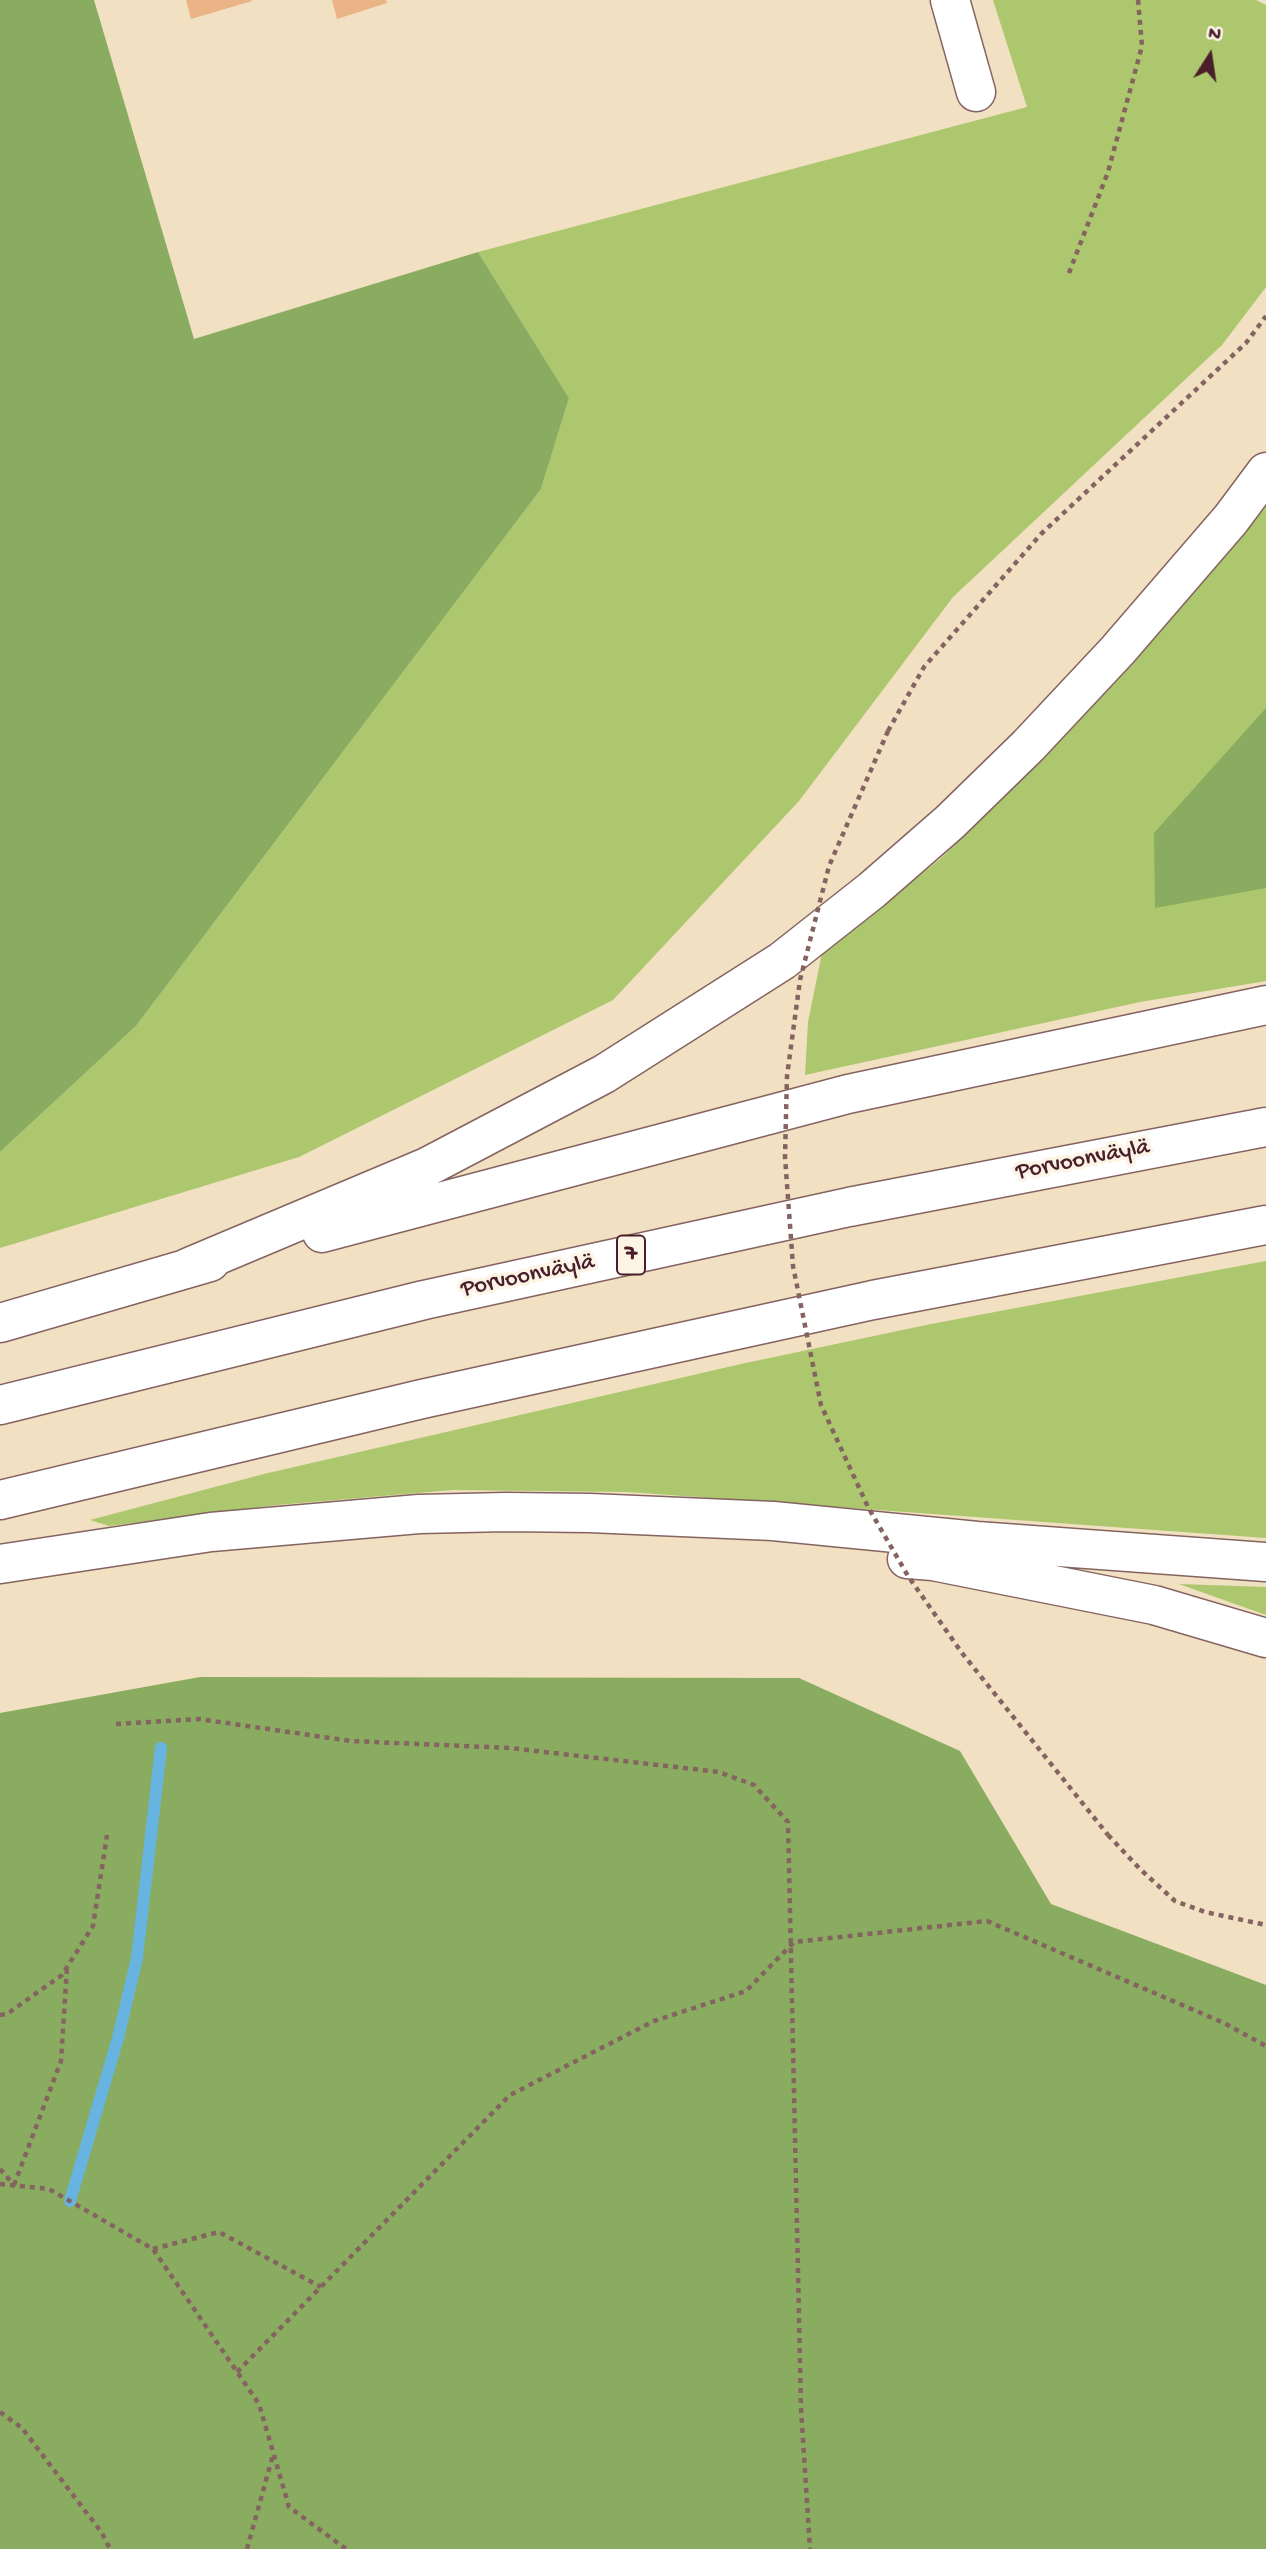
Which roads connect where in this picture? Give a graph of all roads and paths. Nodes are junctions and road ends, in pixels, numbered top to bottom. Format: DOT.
graph roads {
  1 [pos="950,0"];
  2 [pos="1138,0"];
  3 [pos="976,92"];
  4 [pos="1069,273"];
  5 [pos="1266,316"];
  6 [pos="1266,472"];
  7 [pos="1266,1005"];
  8 [pos="1266,1126"];
  9 [pos="1266,1225"];
  10 [pos="187,1268"];
  11 [pos="0,1323"];
  12 [pos="0,1405"];
  13 [pos="0,1500"];
  14 [pos="668,1517"];
  15 [pos="1266,1562"];
  16 [pos="0,1564"];
  17 [pos="1266,1638"];
  18 [pos="116,1724"];
  19 [pos="107,1835"];
  20 [pos="1266,1925"];
  21 [pos="791,1945"];
  22 [pos="67,1967"];
  23 [pos="0,2015"];
  24 [pos="1266,2046"];
  25 [pos="0,2169"];
  26 [pos="0,2184"];
  27 [pos="14,2185"];
  28 [pos="153,2249"];
  29 [pos="321,2287"];
  30 [pos="237,2372"];
  31 [pos="0,2412"];
  32 [pos="273,2454"];
  33 [pos="110,2549"];
  34 [pos="247,2549"];
  35 [pos="346,2549"];
  36 [pos="810,2549"];
  1 -- 3 [label="main road"];
  2 -- 4 [label="path"];
  5 -- 20 [label="path, bridge"];
  6 -- 10 [label="main road"];
  7 -- 10 [label="main road"];
  8 -- 12 [label="main road, Porvoonväylä / 7"];
  9 -- 13 [label="main road"];
  10 -- 11 [label="main road"];
  14 -- 15 [label="main road"];
  14 -- 16 [label="main road"];
  14 -- 17 [label="main road"];
  18 -- 21 [label="path"];
  19 -- 22 [label="path"];
  21 -- 24 [label="path"];
  21 -- 29 [label="path"];
  21 -- 36 [label="path"];
  22 -- 23 [label="path"];
  22 -- 27 [label="path"];
  25 -- 27 [label="path"];
  26 -- 27 [label="path"];
  27 -- 28 [label="path"];
  28 -- 29 [label="path"];
  28 -- 30 [label="path"];
  29 -- 30 [label="path"];
  30 -- 32 [label="path"];
  31 -- 33 [label="path"];
  32 -- 34 [label="path"];
  32 -- 35 [label="path"];
}
